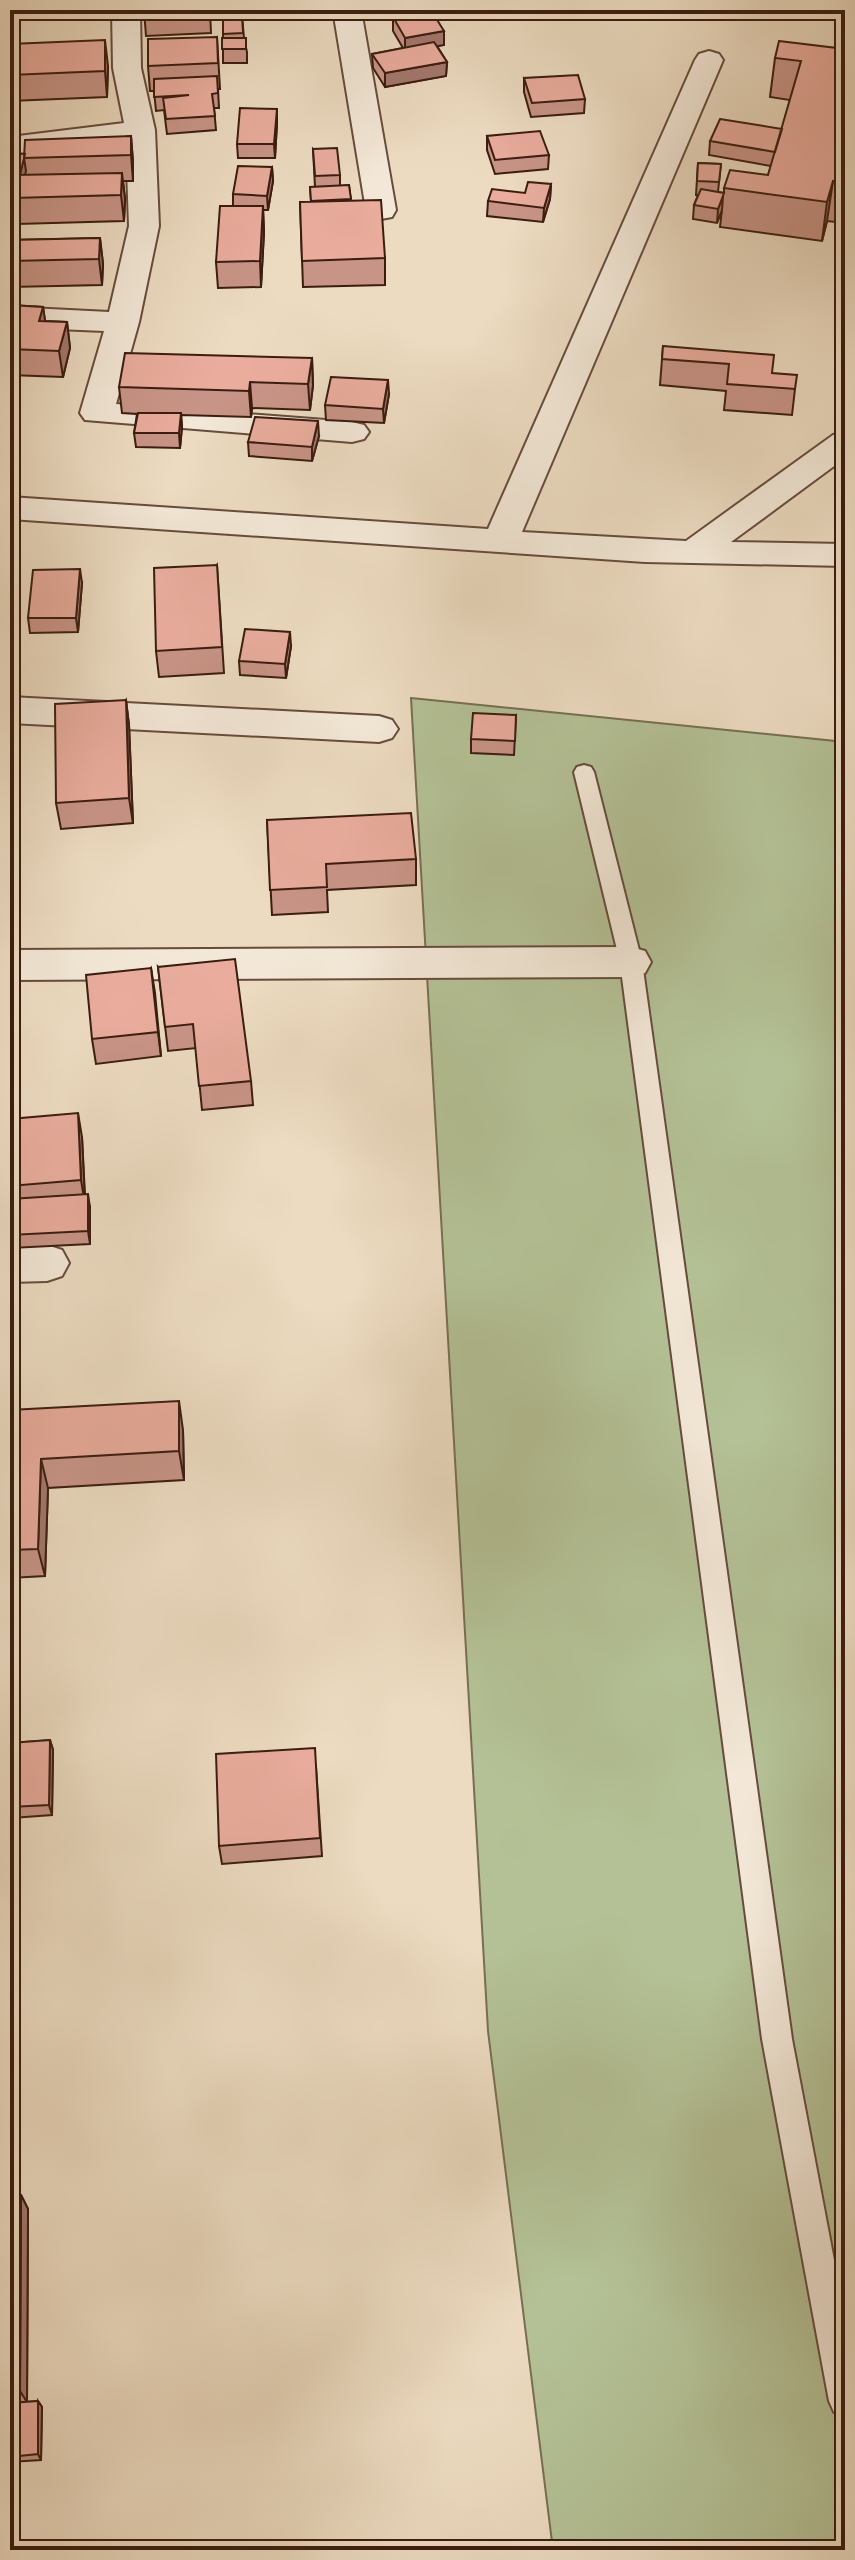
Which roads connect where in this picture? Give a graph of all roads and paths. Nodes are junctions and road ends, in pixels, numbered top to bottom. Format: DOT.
graph roads {
  1 [pos="126,10"];
  2 [pos="347,10"];
  3 [pos="709,60"];
  4 [pos="140,130"];
  5 [pos="10,146"];
  6 [pos="381,210"];
  7 [pos="10,317"];
  8 [pos="123,322"];
  9 [pos="352,432"];
  10 [pos="845,442"];
  11 [pos="10,508"];
  12 [pos="500,542"];
  13 [pos="694,552"];
  14 [pos="845,555"];
  15 [pos="10,710"];
  16 [pos="379,729"];
  17 [pos="584,772"];
  18 [pos="631,962"];
  19 [pos="10,965"];
  20 [pos="845,2401"];
  1 -- 4 [label="street"];
  2 -- 6 [label="street"];
  3 -- 12 [label="street"];
  4 -- 5 [label="street"];
  4 -- 8 [label="street"];
  7 -- 8 [label="street"];
  8 -- 9 [label="street"];
  10 -- 13 [label="street"];
  11 -- 12 [label="street"];
  12 -- 13 [label="street"];
  13 -- 14 [label="street"];
  15 -- 16 [label="street"];
  17 -- 18 [label="lane"];
  18 -- 19 [label="street"];
  18 -- 20 [label="lane"];
}
